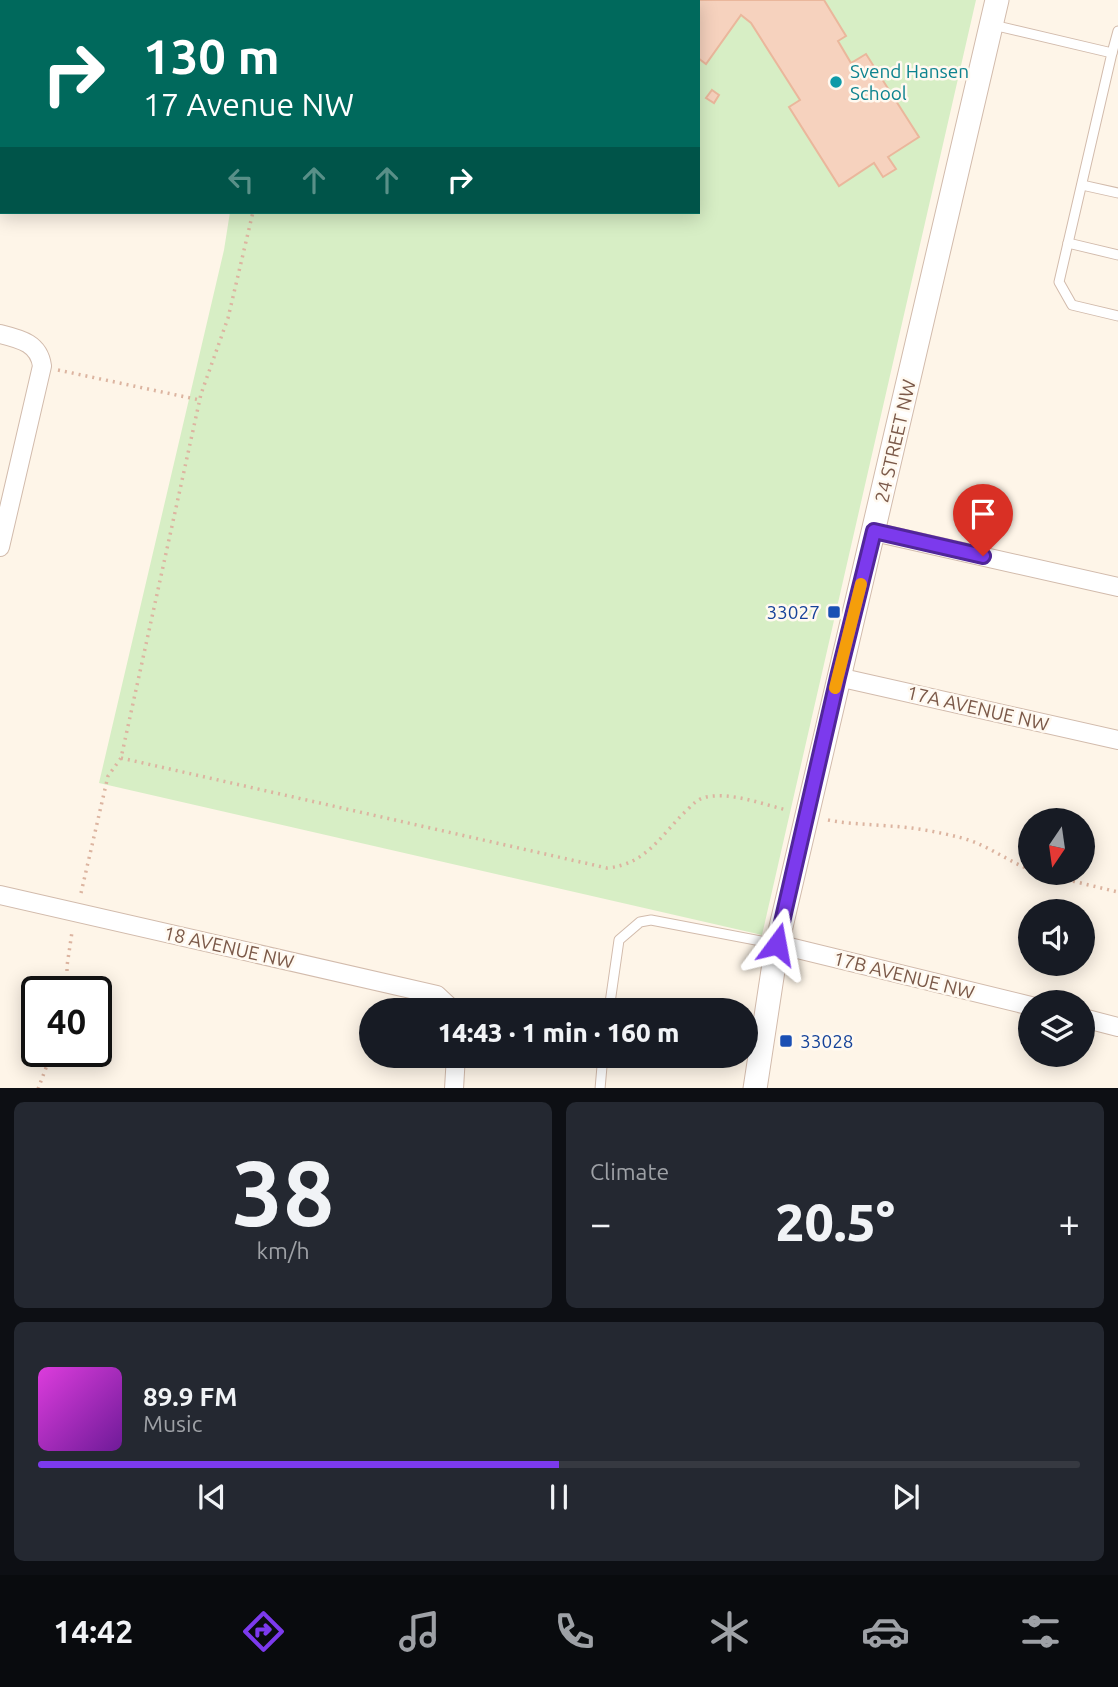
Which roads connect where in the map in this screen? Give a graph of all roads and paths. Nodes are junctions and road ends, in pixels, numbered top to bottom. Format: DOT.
graph roads {
  1 [pos="997,0"];
  2 [pos="991,25"];
  3 [pos="1118,31"];
  4 [pos="1112,53"];
  5 [pos="1082,185"];
  6 [pos="1118,193"];
  7 [pos="253,214"];
  8 [pos="1068,243"];
  9 [pos="1118,255"];
  10 [pos="1118,316"];
  11 [pos="0,334"];
  12 [pos="40,359"];
  13 [pos="200,400"];
  14 [pos="874,531"];
  15 [pos="0,547"];
  16 [pos="1118,587"];
  17 [pos="838,677"];
  18 [pos="1118,740"];
  19 [pos="121,758"];
  20 [pos="777,808"];
  21 [pos="820,819"];
  22 [pos="1018,865"];
  23 [pos="1093,886"];
  24 [pos="1118,892"];
  25 [pos="0,895"];
  26 [pos="80,897"];
  27 [pos="72,932"];
  28 [pos="777,944"];
  29 [pos="67,976"];
  30 [pos="440,998"];
  31 [pos="612,998"];
  32 [pos="1018,1003"];
  33 [pos="1095,1021"];
  34 [pos="1118,1027"];
  35 [pos="46,1067"];
  36 [pos="455,1068"];
  37 [pos="602,1068"];
  38 [pos="38,1088"];
  39 [pos="454,1088"];
  40 [pos="600,1088"];
  41 [pos="755,1088"];
  1 -- 2 [label="street, 24 STREET NW"];
  2 -- 4 [label="lane"];
  2 -- 14 [label="street, 24 STREET NW"];
  3 -- 4 [label="lane"];
  4 -- 5 [label="lane"];
  5 -- 6 [label="lane"];
  5 -- 8 [label="lane"];
  7 -- 13 [label="path"];
  8 -- 9 [label="lane"];
  8 -- 10 [label="lane"];
  11 -- 12 [label="street"];
  12 -- 13 [label="path"];
  12 -- 15 [label="street"];
  13 -- 19 [label="path"];
  14 -- 16 [label="street"];
  14 -- 17 [label="street, 24 STREET NW"];
  17 -- 18 [label="street, 17A AVENUE NW"];
  17 -- 28 [label="street, 24 STREET NW"];
  19 -- 20 [label="path"];
  19 -- 26 [label="path"];
  21 -- 22 [label="path"];
  23 -- 24 [label="path"];
  25 -- 30 [label="street, 18 AVENUE NW"];
  27 -- 29 [label="path"];
  28 -- 31 [label="lane"];
  28 -- 32 [label="street, 17B AVENUE NW"];
  28 -- 41 [label="street, 24 STREET NW"];
  33 -- 34 [label="street"];
  35 -- 38 [label="path"];
  36 -- 39 [label="street"];
  37 -- 40 [label="lane"];
}
